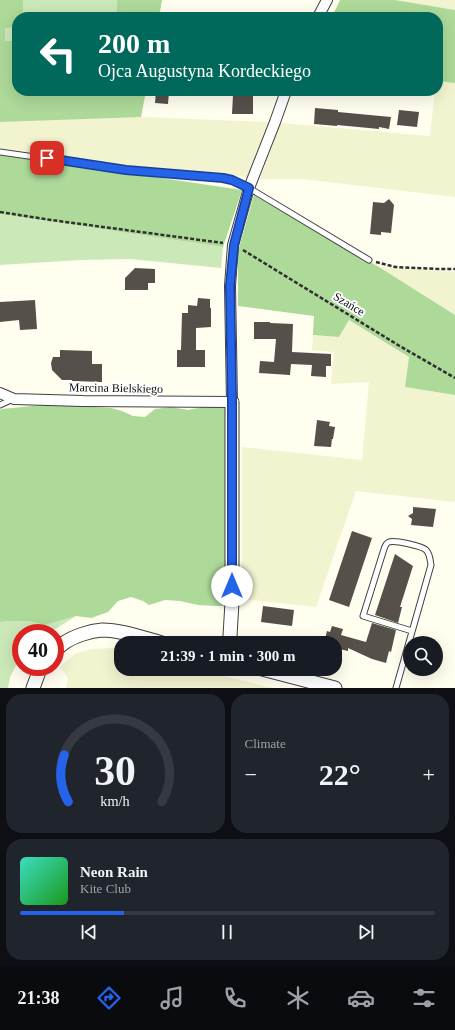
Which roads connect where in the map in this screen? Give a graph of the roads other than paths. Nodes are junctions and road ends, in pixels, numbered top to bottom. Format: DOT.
graph roads {
  1 [pos="327,0"];
  2 [pos="321,12"];
  3 [pos="284,96"];
  4 [pos="0,152"];
  5 [pos="249,188"];
  6 [pos="369,260"];
  7 [pos="0,393"];
  8 [pos="14,398"];
  9 [pos="232,402"];
  10 [pos="0,405"];
  11 [pos="412,630"];
  12 [pos="136,636"];
  13 [pos="230,636"];
  14 [pos="64,643"];
  15 [pos="37,676"];
  16 [pos="289,676"];
  17 [pos="33,688"];
  18 [pos="334,688"];
  19 [pos="396,688"];
  1 -- 2 [label="street"];
  3 -- 5 [label="street"];
  4 -- 5 [label="lane"];
  5 -- 6 [label="lane"];
  5 -- 9 [label="street"];
  7 -- 8 [label="street, Marcina Bielskiego"];
  8 -- 9 [label="street, Marcina Bielskiego"];
  8 -- 10 [label="lane"];
  9 -- 13 [label="street"];
  11 -- 11 [label="lane"];
  11 -- 19 [label="lane"];
  12 -- 14 [label="street"];
  15 -- 17 [label="street"];
  16 -- 18 [label="street"];
}
